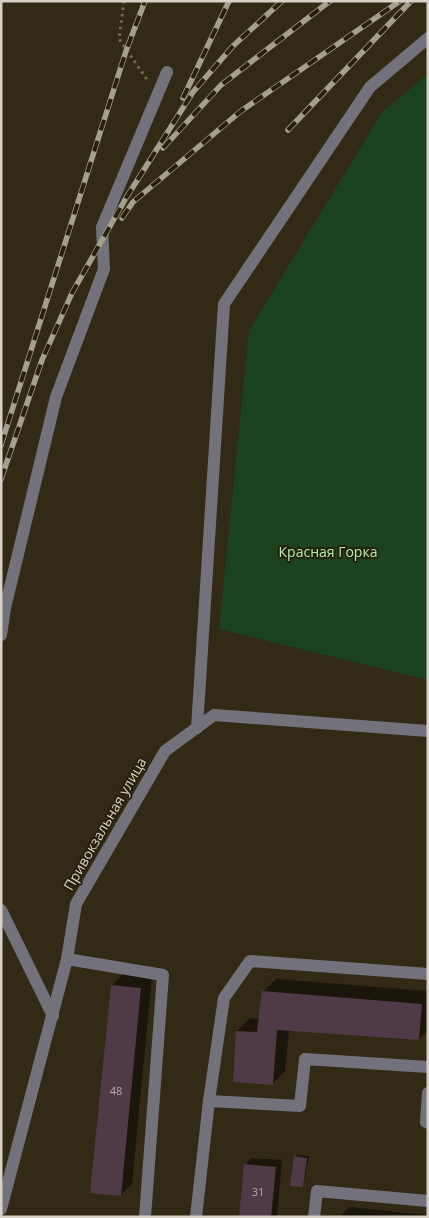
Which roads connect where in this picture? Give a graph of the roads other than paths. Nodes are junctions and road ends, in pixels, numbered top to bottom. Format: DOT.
graph roads {
  1 [pos="428,38"];
  2 [pos="167,72"];
  3 [pos="1,635"];
  4 [pos="197,728"];
  5 [pos="428,731"];
  6 [pos="1,910"];
  7 [pos="67,959"];
  8 [pos="428,974"];
  9 [pos="52,1016"];
  10 [pos="428,1067"];
  11 [pos="428,1093"];
  12 [pos="209,1101"];
  13 [pos="428,1123"];
  14 [pos="428,1201"];
  15 [pos="1,1209"];
  16 [pos="145,1217"];
  17 [pos="196,1217"];
  18 [pos="314,1217"];
  1 -- 4 [label="street"];
  2 -- 3 [label="street"];
  4 -- 5 [label="street, Привокзальная улица"];
  4 -- 7 [label="street, Привокзальная улица"];
  6 -- 9 [label="street"];
  7 -- 9 [label="street, Привокзальная улица"];
  7 -- 16 [label="street"];
  8 -- 12 [label="street"];
  9 -- 15 [label="street, Привокзальная улица"];
  10 -- 12 [label="street"];
  11 -- 13 [label="street"];
  12 -- 17 [label="street"];
  14 -- 18 [label="street"];
}
